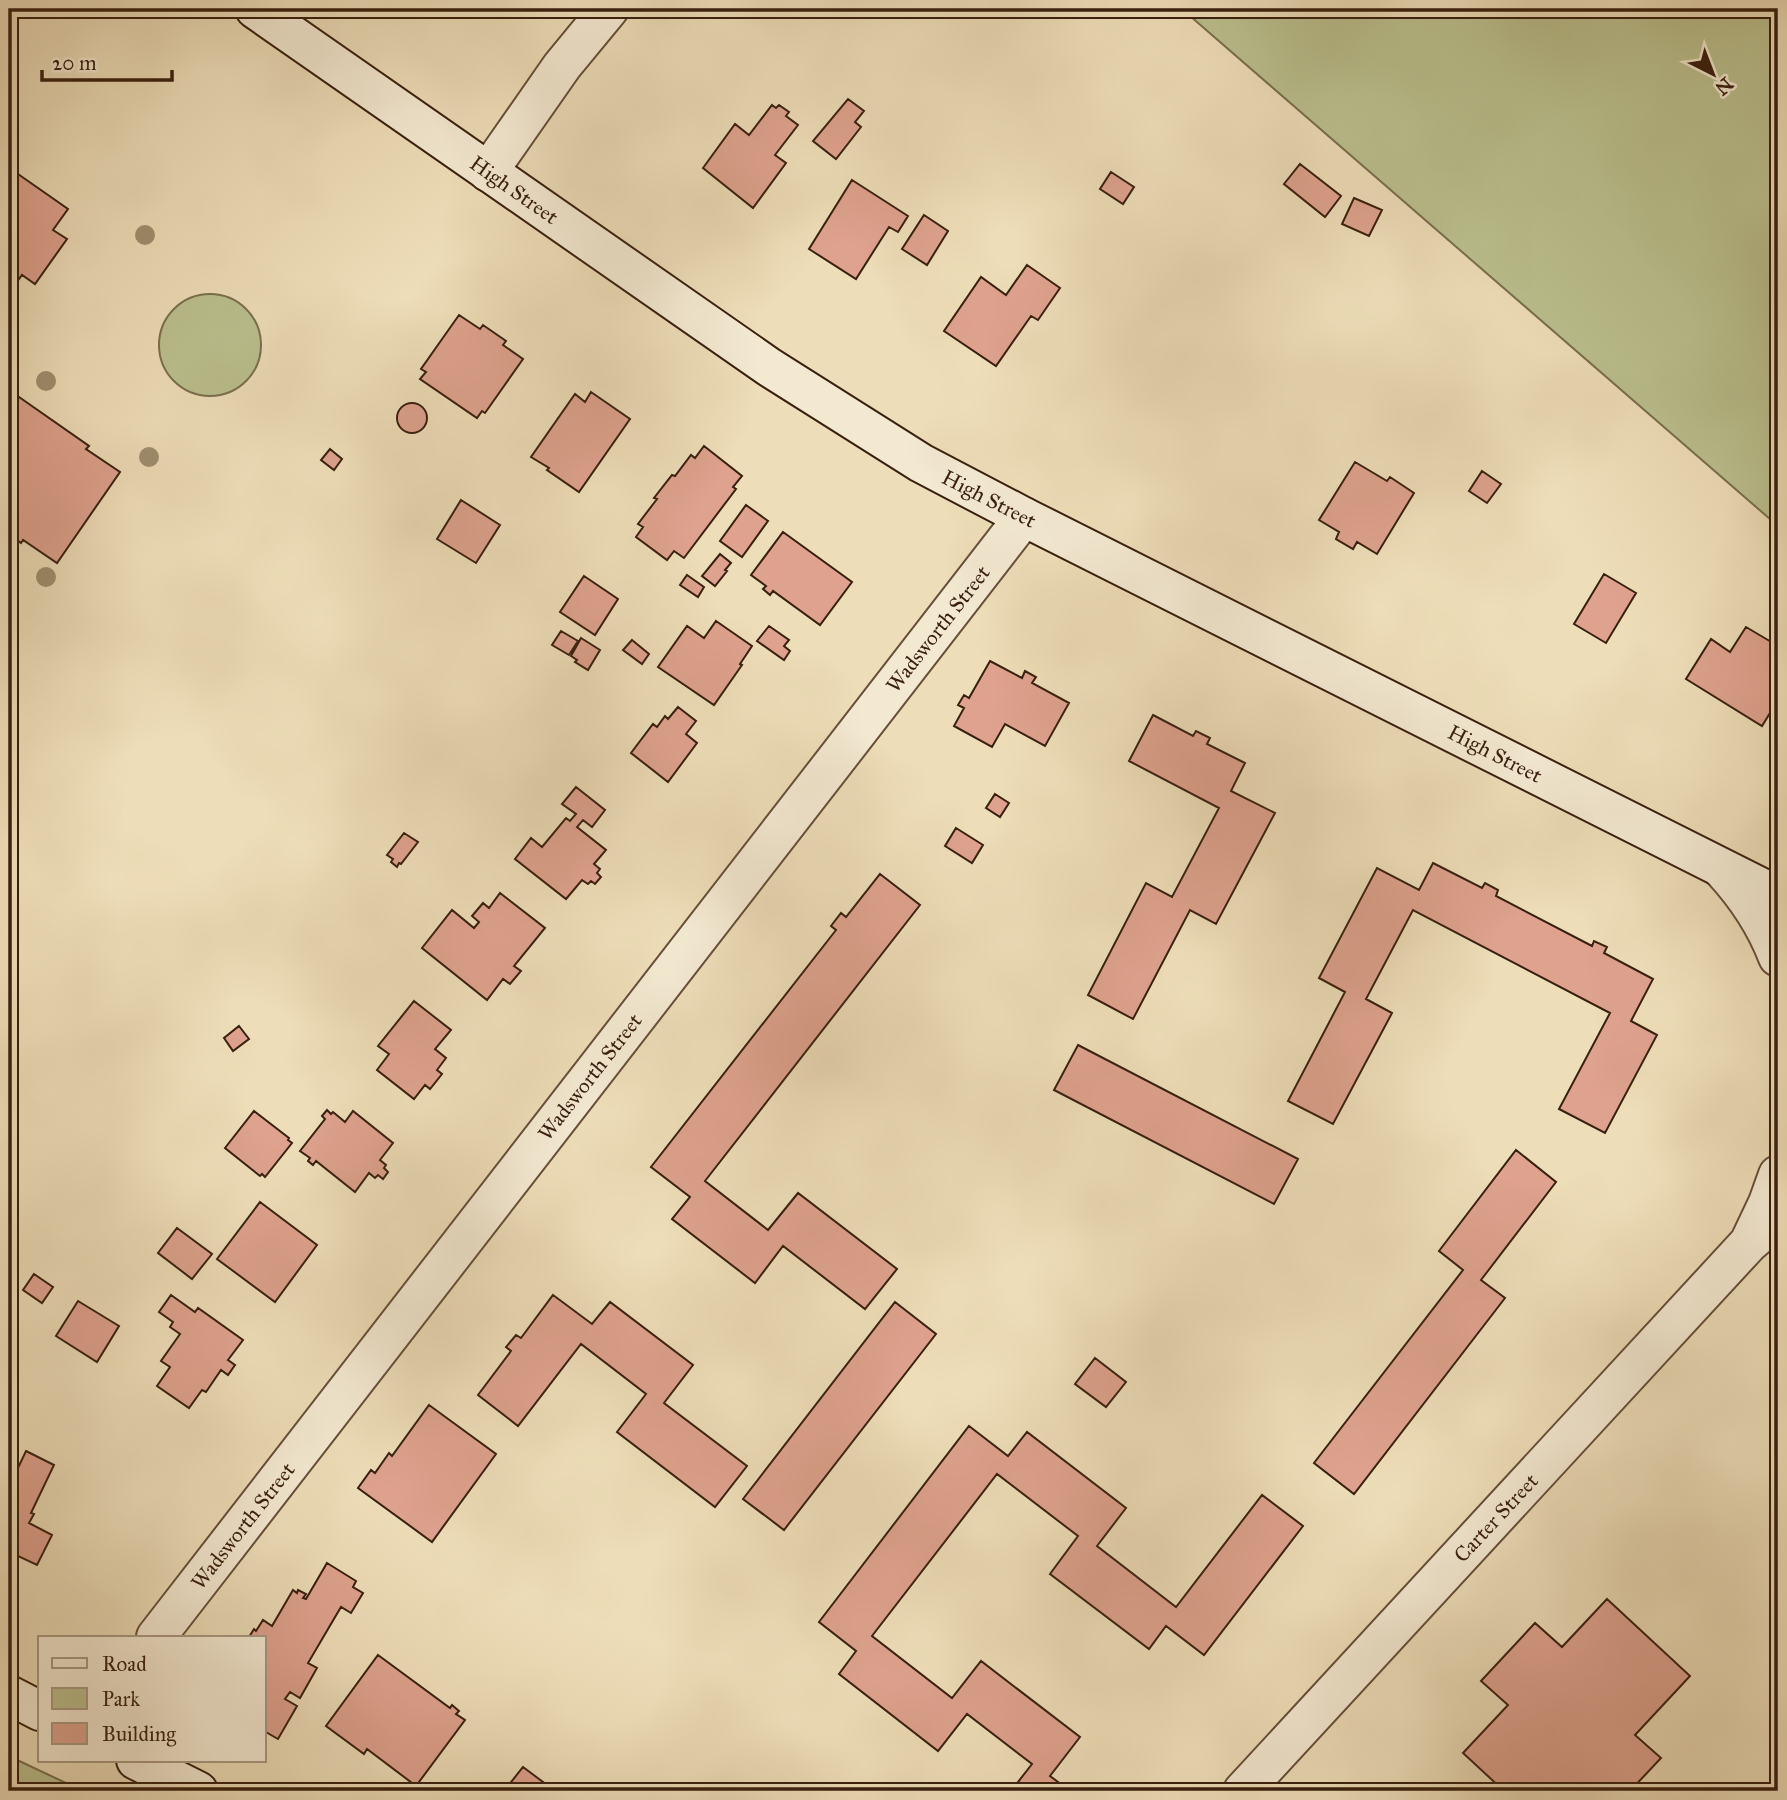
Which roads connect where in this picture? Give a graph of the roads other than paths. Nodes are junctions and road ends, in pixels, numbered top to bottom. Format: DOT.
graph roads {
  1 [pos="255,9"];
  2 [pos="610,9"];
  3 [pos="488,172"];
  4 [pos="1024,517"];
  5 [pos="1723,869"];
  6 [pos="1778,896"];
  7 [pos="1778,957"];
  8 [pos="1778,1175"];
  9 [pos="1778,1218"];
  10 [pos="1748,1244"];
  11 [pos="157,1636"];
  12 [pos="9,1695"];
  13 [pos="38,1710"];
  14 [pos="140,1762"];
  15 [pos="198,1791"];
  16 [pos="1243,1791"];
  1 -- 3 [label="street, High Street"];
  2 -- 3 [label="street"];
  3 -- 4 [label="street, High Street"];
  4 -- 5 [label="street, High Street"];
  4 -- 11 [label="street, Wadsworth Street"];
  5 -- 6 [label="street, High Street"];
  5 -- 7 [label="street"];
  8 -- 10 [label="street, Carter Street"];
  9 -- 10 [label="street, Carter Street"];
  10 -- 16 [label="street, Carter Street"];
  12 -- 13 [label="street"];
  14 -- 15 [label="street"];
}
